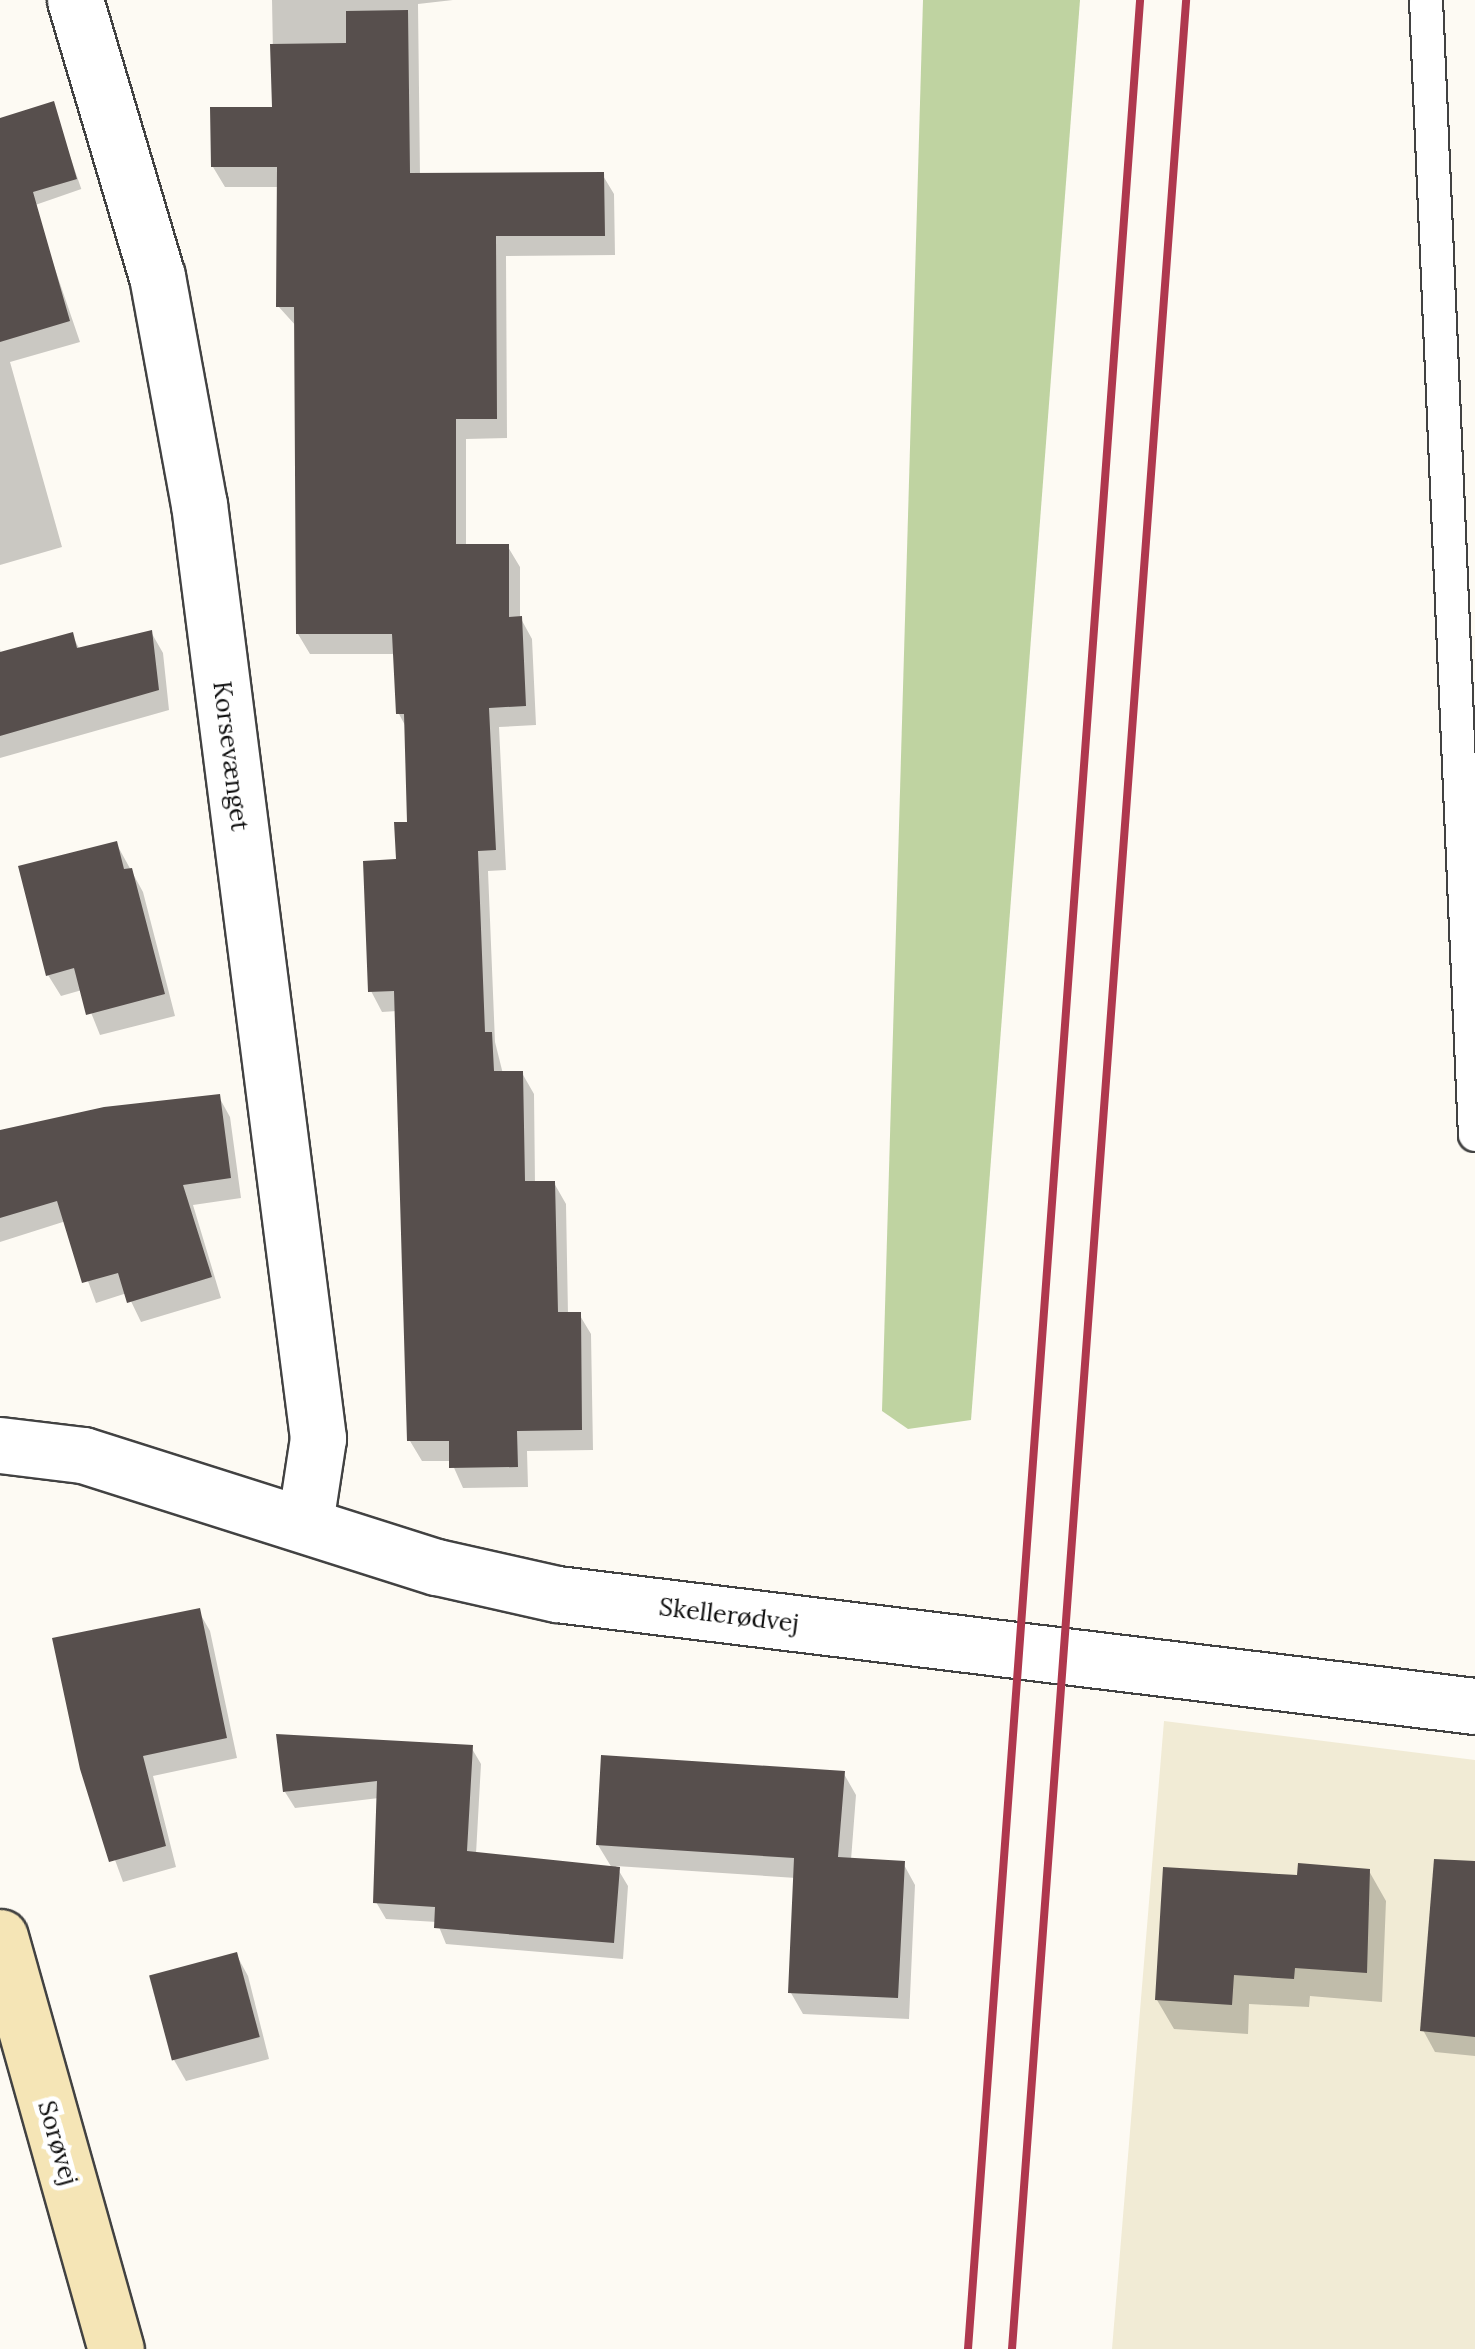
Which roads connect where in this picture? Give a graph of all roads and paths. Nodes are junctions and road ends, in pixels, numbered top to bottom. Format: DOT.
graph roads {
  1 [pos="75,0"];
  2 [pos="1426,0"];
  3 [pos="1475,1135"];
  4 [pos="0,1445"];
  5 [pos="305,1523"];
  6 [pos="1475,1706"];
  7 [pos="0,1937"];
  8 [pos="116,2349"];
  1 -- 5 [label="street, Korsevænget"];
  2 -- 3 [label="lane"];
  4 -- 5 [label="street, Skellerødvej"];
  5 -- 6 [label="street, Skellerødvej"];
  7 -- 8 [label="main road, Sorøvej"];
}
